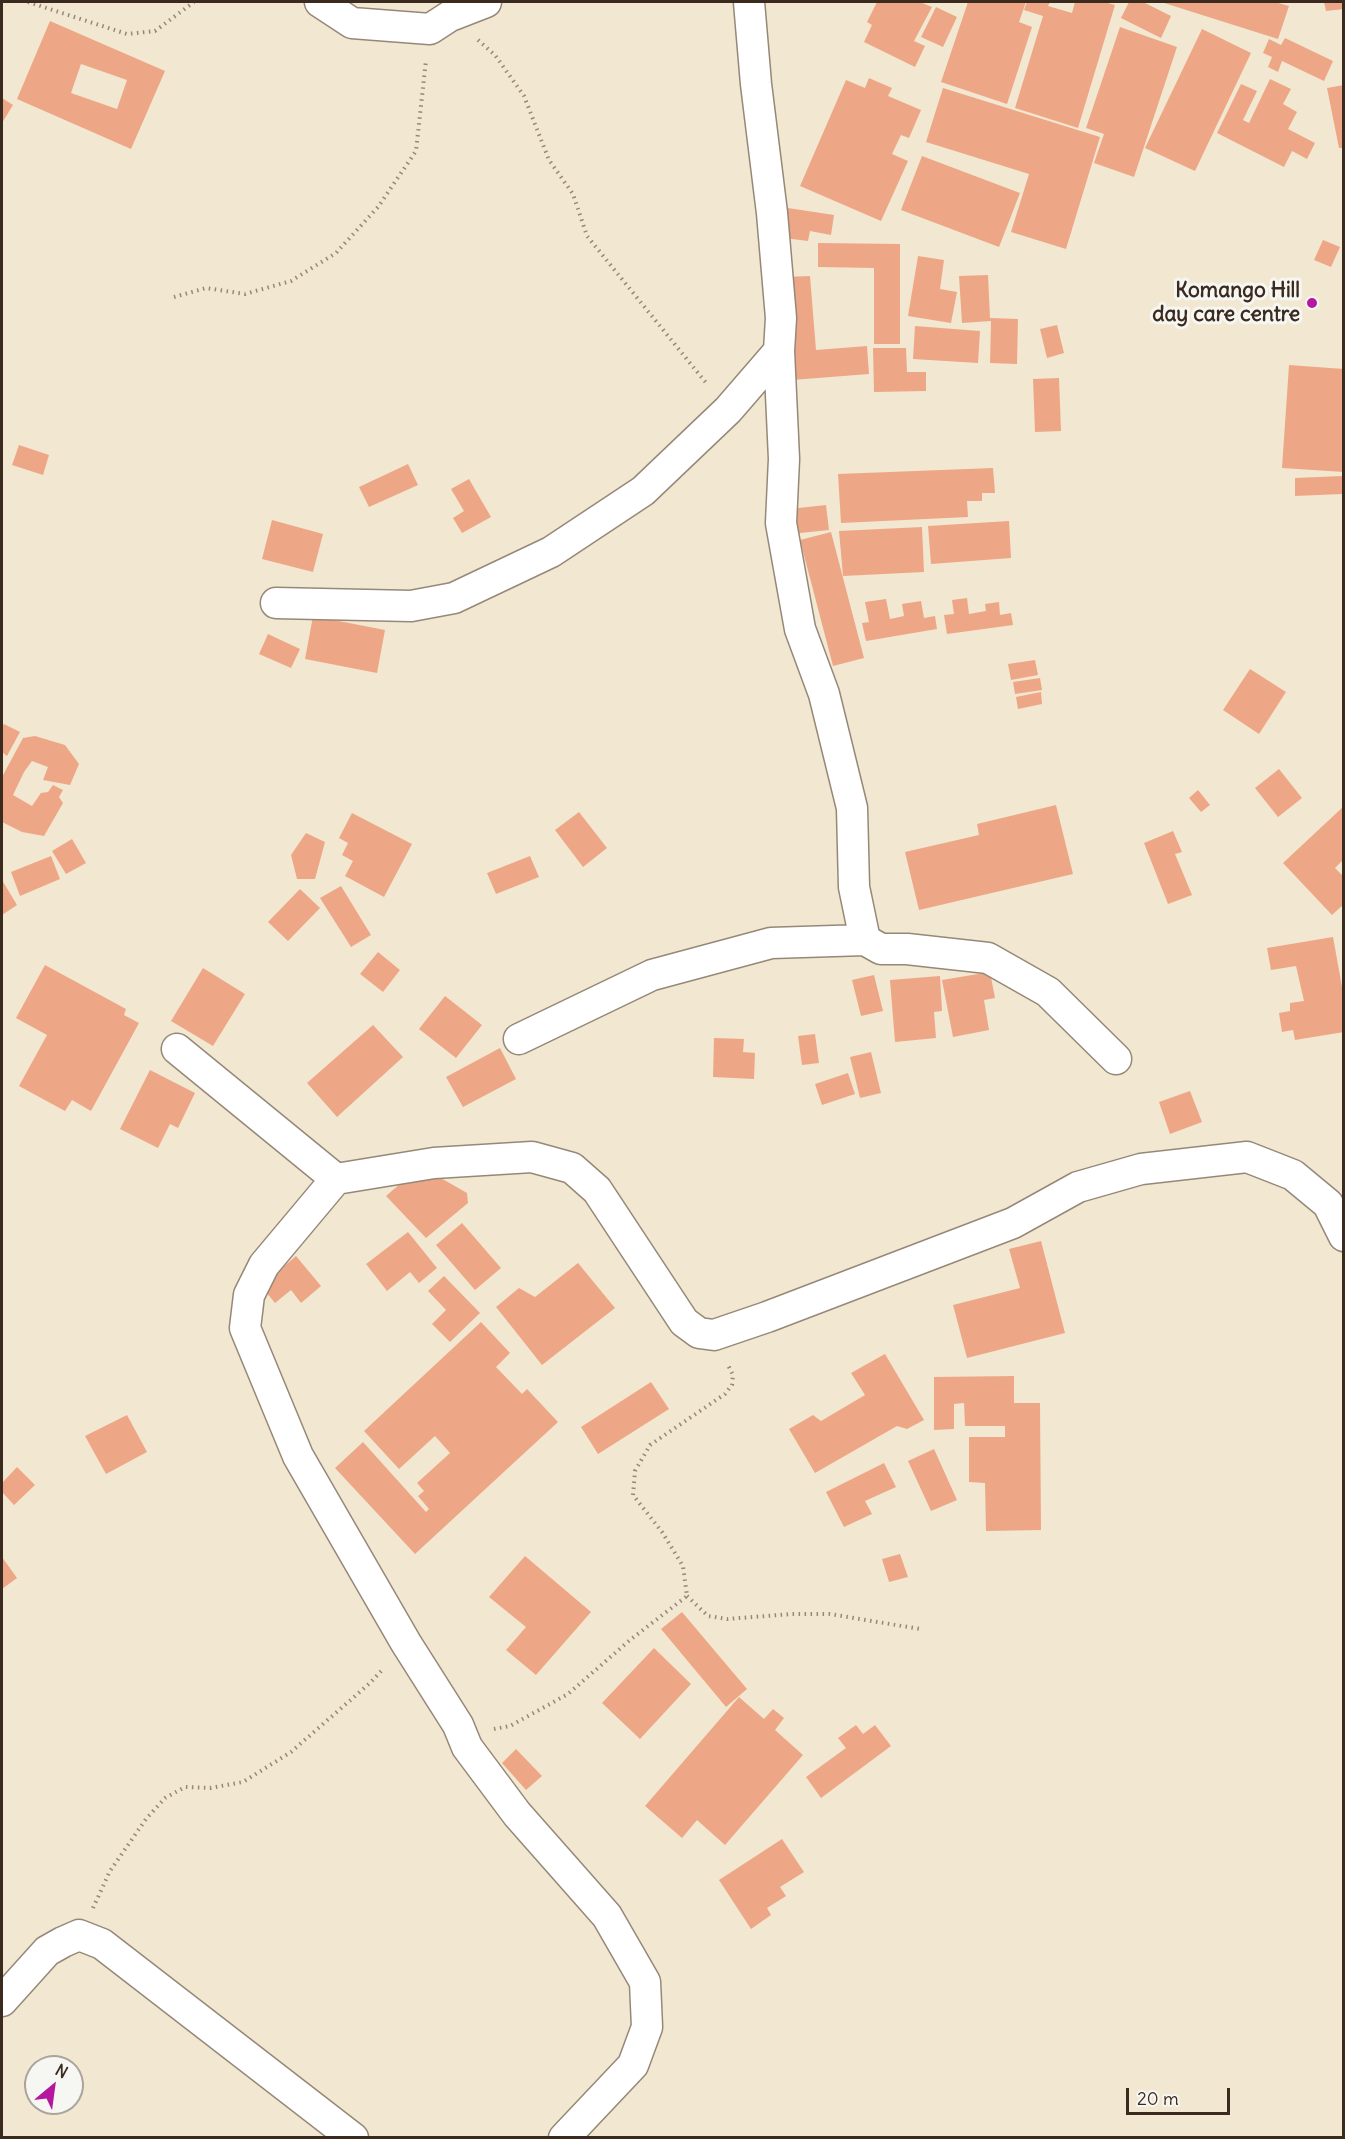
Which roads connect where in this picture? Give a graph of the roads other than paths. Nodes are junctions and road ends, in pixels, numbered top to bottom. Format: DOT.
graph roads {
  1 [pos="320,2"];
  2 [pos="486,2"];
  3 [pos="749,2"];
  4 [pos="779,351"];
  5 [pos="276,603"];
  6 [pos="865,940"];
  7 [pos="519,1039"];
  8 [pos="177,1048"];
  9 [pos="1116,1059"];
  10 [pos="336,1179"];
  11 [pos="1344,1236"];
  12 [pos="2,2001"];
  13 [pos="353,2138"];
  14 [pos="564,2138"];
  1 -- 2 [label="street"];
  3 -- 4 [label="street"];
  4 -- 5 [label="street"];
  4 -- 6 [label="street"];
  6 -- 7 [label="street"];
  6 -- 9 [label="street"];
  8 -- 10 [label="street"];
  10 -- 11 [label="street"];
  10 -- 14 [label="street"];
  12 -- 13 [label="street"];
}
